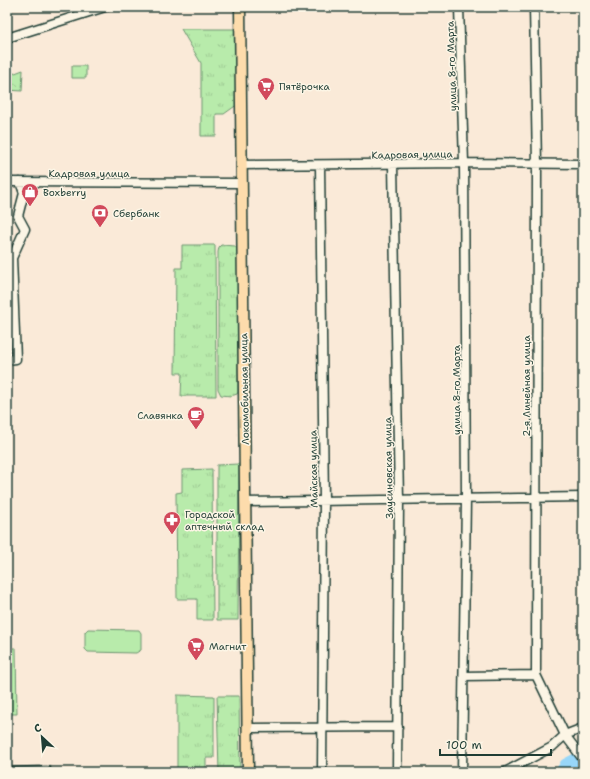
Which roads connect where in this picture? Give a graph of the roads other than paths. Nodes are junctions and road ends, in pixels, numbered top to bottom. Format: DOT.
graph roads {
  1 [pos="105,7"];
  2 [pos="240,7"];
  3 [pos="459,7"];
  4 [pos="534,7"];
  5 [pos="7,38"];
  6 [pos="464,163"];
  7 [pos="393,164"];
  8 [pos="537,164"];
  9 [pos="583,164"];
  10 [pos="242,165"];
  11 [pos="320,165"];
  12 [pos="7,182"];
  13 [pos="20,182"];
  14 [pos="242,183"];
  15 [pos="11,360"];
  16 [pos="583,497"];
  17 [pos="536,498"];
  18 [pos="466,499"];
  19 [pos="399,500"];
  20 [pos="324,501"];
  21 [pos="245,502"];
  22 [pos="536,675"];
  23 [pos="464,676"];
  24 [pos="322,727"];
  25 [pos="398,727"];
  26 [pos="248,728"];
  27 [pos="583,728"];
  28 [pos="565,735"];
  29 [pos="581,756"];
  30 [pos="47,771"];
  31 [pos="7,772"];
  32 [pos="248,772"];
  33 [pos="322,772"];
  34 [pos="397,772"];
  35 [pos="462,772"];
  36 [pos="505,772"];
  1 -- 5 [label="street"];
  2 -- 10 [label="main road, Локомобильная улица"];
  3 -- 6 [label="street, улица 8-го Марта"];
  4 -- 8 [label="street, 2-я Линейная улица"];
  6 -- 7 [label="street, Кадровая улица"];
  6 -- 8 [label="street, Кадровая улица"];
  6 -- 18 [label="street, улица 8-го Марта"];
  7 -- 11 [label="street, Кадровая улица"];
  7 -- 19 [label="street, Заусиновская улица"];
  8 -- 9 [label="street, Кадровая улица"];
  8 -- 17 [label="street, 2-я Линейная улица"];
  10 -- 11 [label="street, Кадровая улица"];
  10 -- 14 [label="main road, Локомобильная улица"];
  11 -- 20 [label="street, Майская улица"];
  12 -- 13 [label="street, Кадровая улица"];
  13 -- 14 [label="street, Кадровая улица"];
  13 -- 15 [label="street"];
  14 -- 21 [label="main road, Локомобильная улица"];
  16 -- 17 [label="street"];
  17 -- 18 [label="street"];
  17 -- 22 [label="street, 2-я Линейная улица"];
  18 -- 19 [label="street"];
  18 -- 23 [label="street, улица 8-го Марта"];
  19 -- 20 [label="street"];
  19 -- 25 [label="street, Заусиновская улица"];
  20 -- 21 [label="street"];
  20 -- 24 [label="street, Майская улица"];
  21 -- 26 [label="main road, Локомобильная улица"];
  22 -- 23 [label="street"];
  22 -- 28 [label="street, 2-я Линейная улица"];
  23 -- 35 [label="street, улица 8-го Марта"];
  24 -- 25 [label="street"];
  24 -- 26 [label="street"];
  24 -- 33 [label="street, Майская улица"];
  25 -- 34 [label="street, Заусиновская улица"];
  26 -- 32 [label="main road, Локомобильная улица"];
  27 -- 28 [label="street"];
  28 -- 29 [label="street, 2-я Линейная улица"];
  28 -- 36 [label="street"];
  30 -- 31 [label="street"];
}
